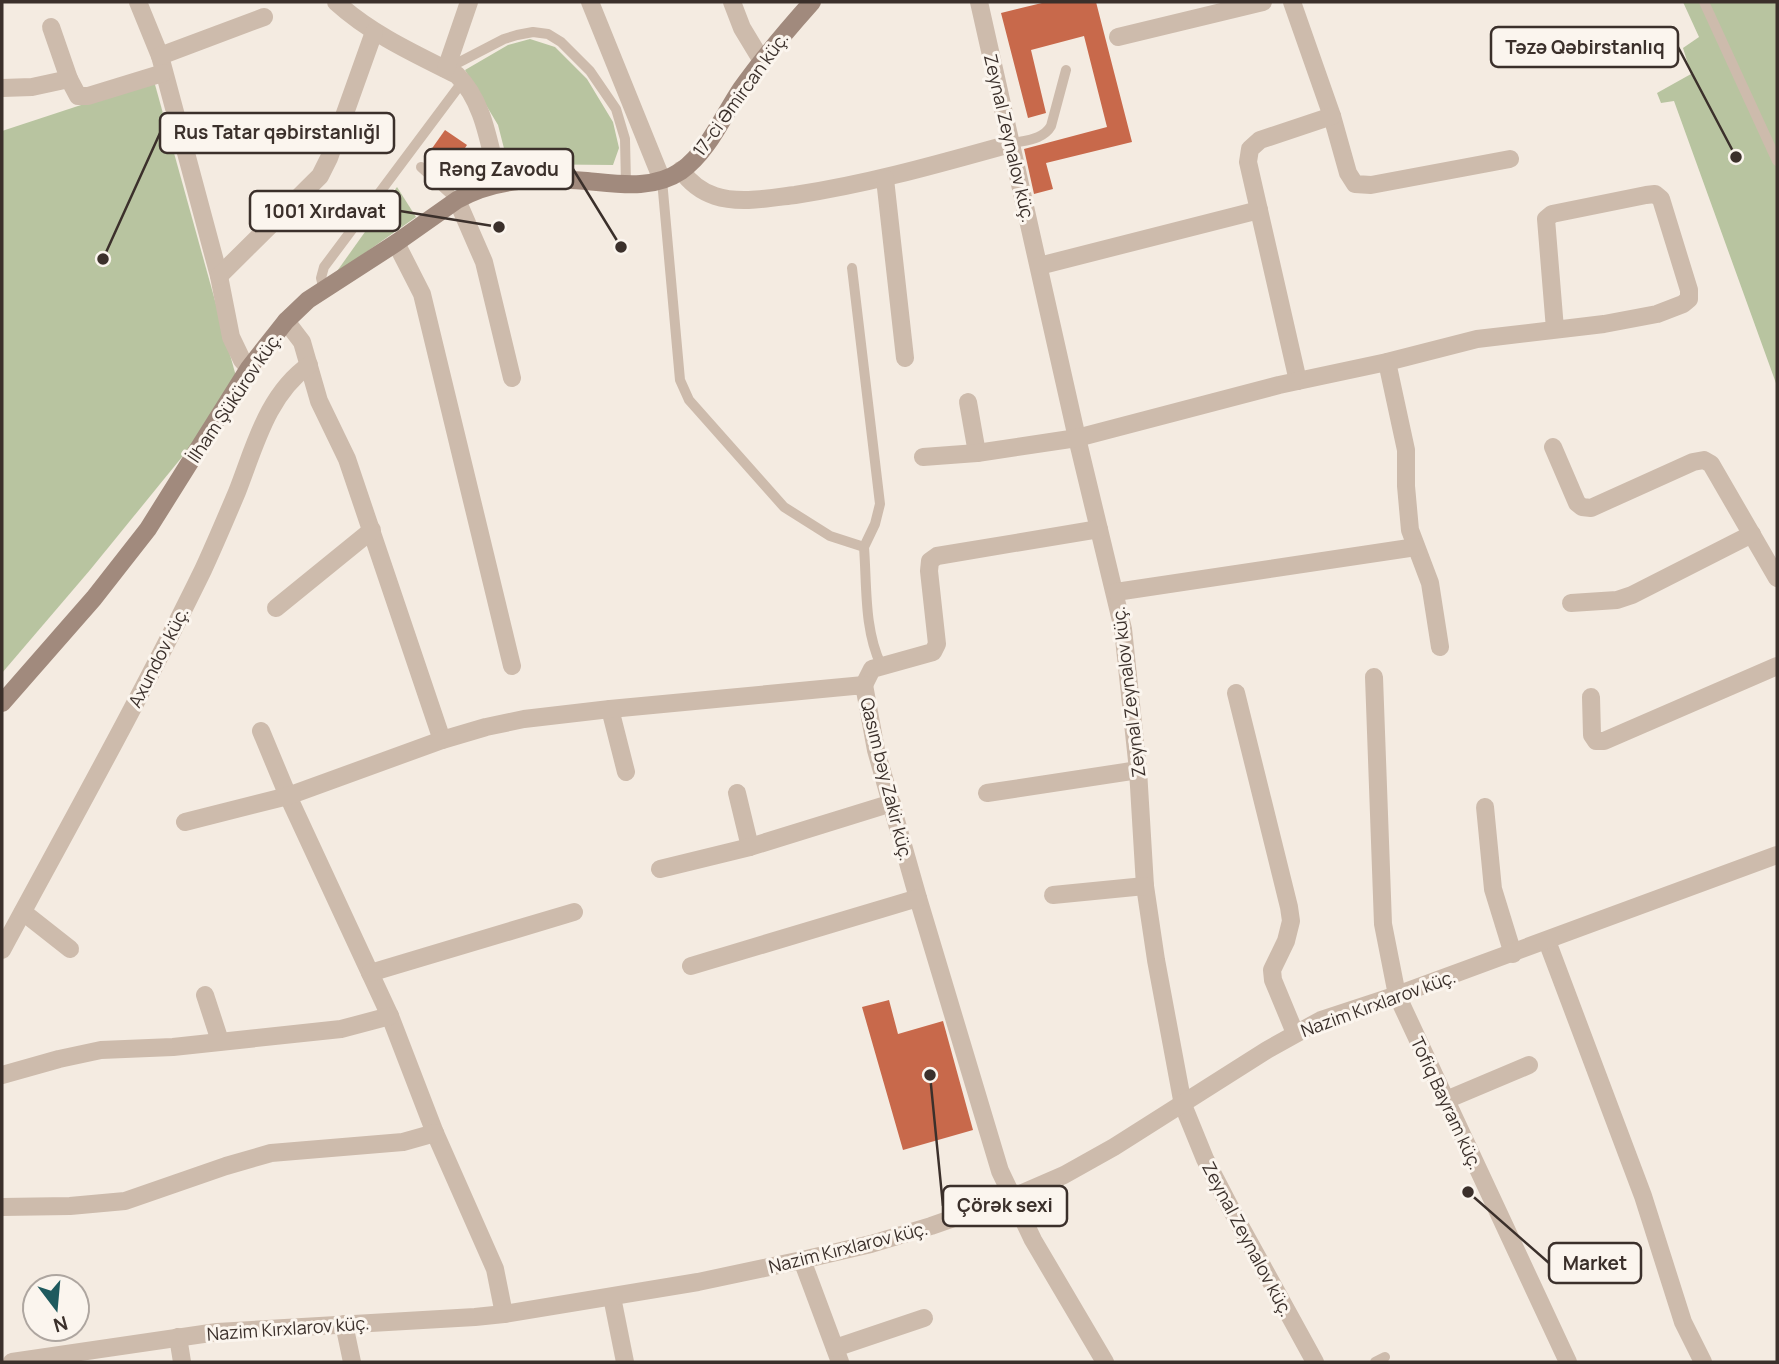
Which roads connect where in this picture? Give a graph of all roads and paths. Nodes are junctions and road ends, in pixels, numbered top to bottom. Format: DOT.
graph roads {
  1 [pos="138,2"];
  2 [pos="335,2"];
  3 [pos="469,2"];
  4 [pos="590,2"];
  5 [pos="732,2"];
  6 [pos="812,2"];
  7 [pos="979,2"];
  8 [pos="1263,2"];
  9 [pos="1292,2"];
  10 [pos="1704,2"];
  11 [pos="264,17"];
  12 [pos="51,27"];
  13 [pos="374,32"];
  14 [pos="1118,37"];
  15 [pos="762,61"];
  16 [pos="162,65"];
  17 [pos="446,69"];
  18 [pos="1066,70"];
  19 [pos="69,79"];
  20 [pos="463,82"];
  21 [pos="2,88"];
  22 [pos="1332,116"];
  23 [pos="1010,144"];
  24 [pos="1510,159"];
  25 [pos="1777,161"];
  26 [pos="421,167"];
  27 [pos="681,170"];
  28 [pos="885,178"];
  29 [pos="662,180"];
  30 [pos="499,183"];
  31 [pos="626,184"];
  32 [pos="457,200"];
  33 [pos="1259,210"];
  34 [pos="396,243"];
  35 [pos="1039,265"];
  36 [pos="852,268"];
  37 [pos="219,276"];
  38 [pos="324,290"];
  39 [pos="286,321"];
  40 [pos="1555,329"];
  41 [pos="905,358"];
  42 [pos="1387,362"];
  43 [pos="309,365"];
  44 [pos="250,368"];
  45 [pos="512,378"];
  46 [pos="1298,381"];
  47 [pos="968,402"];
  48 [pos="1077,438"];
  49 [pos="1553,447"];
  50 [pos="977,453"];
  51 [pos="923,457"];
  52 [pos="1099,528"];
  53 [pos="372,530"];
  54 [pos="1752,534"];
  55 [pos="864,547"];
  56 [pos="1416,547"];
  57 [pos="1777,578"];
  58 [pos="1116,592"];
  59 [pos="1571,603"];
  60 [pos="276,608"];
  61 [pos="1440,647"];
  62 [pos="881,665"];
  63 [pos="512,666"];
  64 [pos="1777,666"];
  65 [pos="1374,677"];
  66 [pos="864,685"];
  67 [pos="1237,693"];
  68 [pos="1591,697"];
  69 [pos="2,703"];
  70 [pos="610,709"];
  71 [pos="261,731"];
  72 [pos="442,740"];
  73 [pos="1138,770"];
  74 [pos="626,772"];
  75 [pos="737,793"];
  76 [pos="987,793"];
  77 [pos="288,796"];
  78 [pos="892,803"];
  79 [pos="1485,807"];
  80 [pos="185,822"];
  81 [pos="750,847"];
  82 [pos="1777,855"];
  83 [pos="660,869"];
  84 [pos="1145,886"];
  85 [pos="1053,895"];
  86 [pos="918,898"];
  87 [pos="23,912"];
  88 [pos="574,912"];
  89 [pos="1547,941"];
  90 [pos="70,949"];
  91 [pos="2,950"];
  92 [pos="1513,954"];
  93 [pos="691,966"];
  94 [pos="370,973"];
  95 [pos="205,995"];
  96 [pos="1397,995"];
  97 [pos="390,1016"];
  98 [pos="1295,1033"];
  99 [pos="220,1041"];
  100 [pos="1529,1065"];
  101 [pos="2,1075"];
  102 [pos="1446,1100"];
  103 [pos="1183,1105"];
  104 [pos="435,1133"];
  105 [pos="1011,1198"];
  106 [pos="2,1207"];
  107 [pos="802,1260"];
  108 [pos="612,1297"];
  109 [pos="504,1314"];
  110 [pos="924,1318"];
  111 [pos="344,1324"];
  112 [pos="178,1337"];
  113 [pos="837,1355"];
  114 [pos="12,1362"];
  115 [pos="182,1362"];
  116 [pos="352,1362"];
  117 [pos="625,1362"];
  118 [pos="1104,1362"];
  119 [pos="1315,1362"];
  120 [pos="1568,1362"];
  121 [pos="1703,1362"];
  1 -- 16 [label="street"];
  2 -- 13 [label="street"];
  3 -- 17 [label="street"];
  4 -- 29 [label="street"];
  5 -- 15 [label="street"];
  6 -- 15 [label="street, 17-ci Əmircan küç."];
  7 -- 23 [label="street, Zeynal Zeynalov küç."];
  8 -- 14 [label="street"];
  9 -- 22 [label="street"];
  10 -- 25 [label="lane"];
  11 -- 16 [label="street"];
  12 -- 19 [label="street"];
  13 -- 17 [label="street"];
  13 -- 37 [label="street"];
  15 -- 27 [label="street, 17-ci Əmircan küç."];
  16 -- 19 [label="street"];
  16 -- 37 [label="street"];
  17 -- 20 [label="street"];
  17 -- 31 [label="lane"];
  18 -- 23 [label="lane"];
  19 -- 21 [label="street"];
  20 -- 30 [label="street"];
  20 -- 38 [label="lane"];
  22 -- 24 [label="street"];
  22 -- 33 [label="street"];
  23 -- 28 [label="street"];
  23 -- 35 [label="street, Zeynal Zeynalov küç."];
  26 -- 32 [label="lane"];
  27 -- 28 [label="street"];
  27 -- 29 [label="street, 17-ci Əmircan küç."];
  28 -- 41 [label="street"];
  29 -- 31 [label="street, İlham Şükürov küç."];
  29 -- 55 [label="lane"];
  30 -- 31 [label="street, İlham Şükürov küç."];
  30 -- 32 [label="street, İlham Şükürov küç."];
  32 -- 34 [label="street, İlham Şükürov küç."];
  32 -- 45 [label="street"];
  33 -- 35 [label="street"];
  33 -- 46 [label="street"];
  34 -- 38 [label="street, İlham Şükürov küç."];
  34 -- 63 [label="street"];
  35 -- 48 [label="street, Zeynal Zeynalov küç."];
  36 -- 55 [label="lane"];
  37 -- 44 [label="street"];
  38 -- 39 [label="street, İlham Şükürov küç."];
  39 -- 43 [label="street"];
  39 -- 44 [label="street, İlham Şükürov küç."];
  40 -- 40 [label="street"];
  40 -- 42 [label="street"];
  42 -- 46 [label="street"];
  42 -- 56 [label="street"];
  43 -- 53 [label="street"];
  43 -- 87 [label="street, Axundov küç."];
  44 -- 69 [label="street, İlham Şükürov küç."];
  46 -- 48 [label="street"];
  47 -- 50 [label="street"];
  48 -- 50 [label="street"];
  48 -- 52 [label="street, Zeynal Zeynalov küç."];
  49 -- 54 [label="street"];
  50 -- 51 [label="street"];
  52 -- 58 [label="street, Zeynal Zeynalov küç."];
  52 -- 62 [label="street"];
  53 -- 60 [label="street"];
  53 -- 72 [label="street"];
  54 -- 57 [label="street"];
  54 -- 59 [label="street"];
  55 -- 62 [label="lane"];
  56 -- 58 [label="street"];
  56 -- 61 [label="street"];
  58 -- 73 [label="street, Zeynal Zeynalov küç."];
  62 -- 66 [label="street"];
  64 -- 68 [label="street"];
  65 -- 96 [label="street, Tofiq Bayram küç."];
  66 -- 70 [label="street, Qasım bəy Zakir küç."];
  66 -- 78 [label="street, Qasım bəy Zakir küç."];
  67 -- 98 [label="street"];
  70 -- 72 [label="street, Qasım bəy Zakir küç."];
  70 -- 74 [label="street"];
  71 -- 77 [label="street"];
  72 -- 77 [label="street, Qasım bəy Zakir küç."];
  73 -- 76 [label="street"];
  73 -- 84 [label="street, Zeynal Zeynalov küç."];
  75 -- 81 [label="street"];
  77 -- 80 [label="street, Qasım bəy Zakir küç."];
  77 -- 94 [label="street"];
  78 -- 81 [label="street"];
  78 -- 86 [label="street, Qasım bəy Zakir küç."];
  79 -- 92 [label="street"];
  81 -- 83 [label="street"];
  82 -- 89 [label="street, Nazim Kırxlarov küç."];
  84 -- 85 [label="street"];
  84 -- 103 [label="street, Zeynal Zeynalov küç."];
  86 -- 93 [label="street"];
  86 -- 105 [label="street, Qasım bəy Zakir küç."];
  87 -- 90 [label="street"];
  87 -- 91 [label="street, Axundov küç."];
  88 -- 94 [label="street"];
  89 -- 92 [label="street, Nazim Kırxlarov küç."];
  89 -- 121 [label="street"];
  92 -- 96 [label="street, Nazim Kırxlarov küç."];
  94 -- 97 [label="street"];
  95 -- 99 [label="street"];
  96 -- 98 [label="street, Nazim Kırxlarov küç."];
  96 -- 102 [label="street, Tofiq Bayram küç."];
  97 -- 99 [label="street"];
  97 -- 104 [label="street"];
  98 -- 103 [label="street, Nazim Kırxlarov küç."];
  99 -- 101 [label="street"];
  100 -- 102 [label="street"];
  102 -- 120 [label="street, Tofiq Bayram küç."];
  103 -- 105 [label="street, Nazim Kırxlarov küç."];
  103 -- 119 [label="street, Zeynal Zeynalov küç."];
  104 -- 106 [label="street"];
  104 -- 109 [label="street"];
  105 -- 107 [label="street, Nazim Kırxlarov küç."];
  105 -- 118 [label="street, Qasım bəy Zakir küç."];
  107 -- 108 [label="street, Nazim Kırxlarov küç."];
  107 -- 113 [label="street"];
  108 -- 109 [label="street, Nazim Kırxlarov küç."];
  108 -- 117 [label="street"];
  109 -- 111 [label="street, Nazim Kırxlarov küç."];
  110 -- 113 [label="street"];
  111 -- 112 [label="street, Nazim Kırxlarov küç."];
  111 -- 116 [label="street"];
  112 -- 114 [label="street, Nazim Kırxlarov küç."];
  112 -- 115 [label="street"];
}
